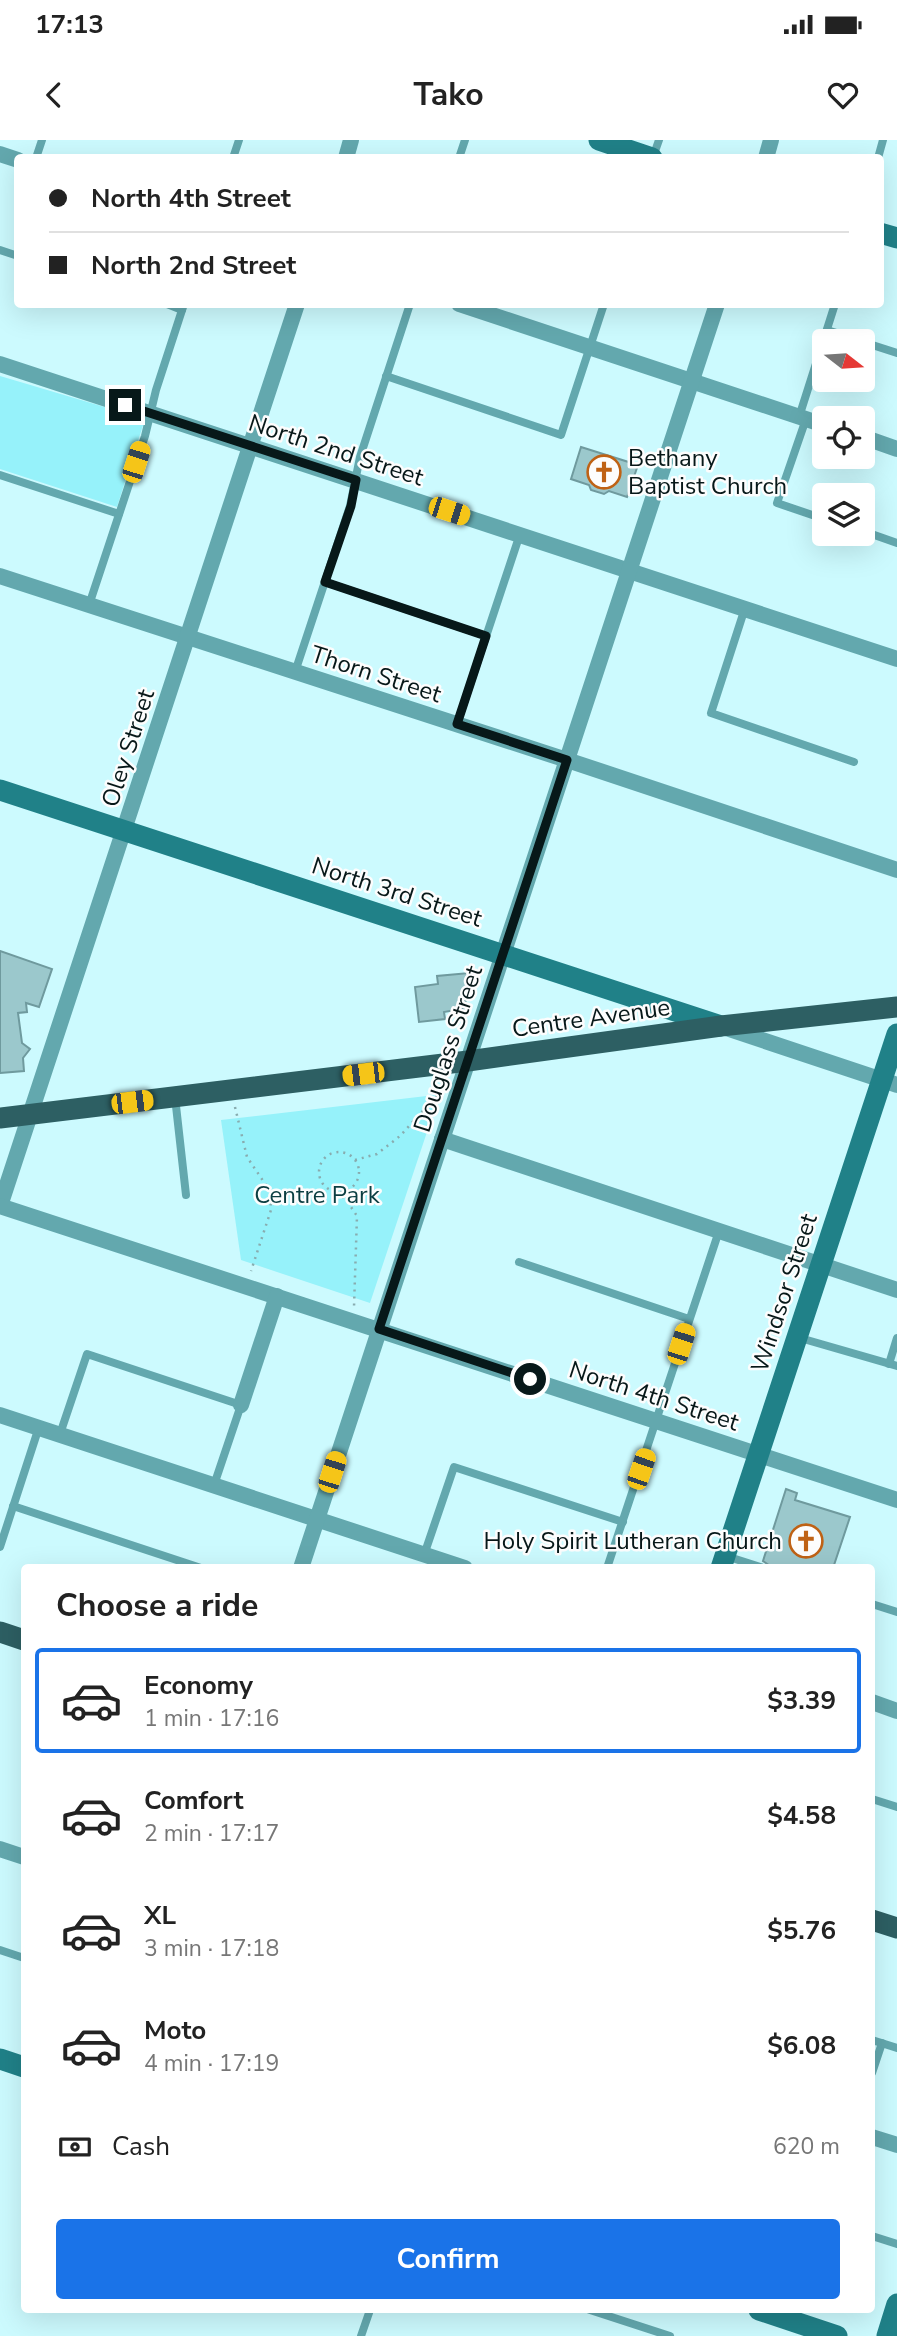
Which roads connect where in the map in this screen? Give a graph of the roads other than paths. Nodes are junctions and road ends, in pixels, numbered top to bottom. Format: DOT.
graph roads {
  1 [pos="598,140"];
  2 [pos="640,154"];
  3 [pos="183,308"];
  4 [pos="296,308"];
  5 [pos="409,308"];
  6 [pos="471,308"];
  7 [pos="603,308"];
  8 [pos="716,308"];
  9 [pos="834,308"];
  10 [pos="827,329"];
  11 [pos="875,345"];
  12 [pos="590,348"];
  13 [pos="897,353"];
  14 [pos="0,364"];
  15 [pos="386,376"];
  16 [pos="692,381"];
  17 [pos="812,385"];
  18 [pos="151,413"];
  19 [pos="803,418"];
  20 [pos="812,421"];
  21 [pos="875,442"];
  22 [pos="251,446"];
  23 [pos="897,449"];
  24 [pos="0,475"];
  25 [pos="356,480"];
  26 [pos="119,514"];
  27 [pos="812,515"];
  28 [pos="520,534"];
  29 [pos="875,535"];
  30 [pos="897,543"];
  31 [pos="630,571"];
  32 [pos="0,576"];
  33 [pos="325,582"];
  34 [pos="89,605"];
  35 [pos="745,608"];
  36 [pos="486,636"];
  37 [pos="188,637"];
  38 [pos="897,659"];
  39 [pos="295,672"];
  40 [pos="457,724"];
  41 [pos="567,760"];
  42 [pos="854,762"];
  43 [pos="0,790"];
  44 [pos="124,831"];
  45 [pos="897,870"];
  46 [pos="503,954"];
  47 [pos="897,1007"];
  48 [pos="721,1026"];
  49 [pos="897,1034"];
  50 [pos="468,1061"];
  51 [pos="890,1083"];
  52 [pos="175,1097"];
  53 [pos="30,1115"];
  54 [pos="0,1118"];
  55 [pos="442,1139"];
  56 [pos="186,1195"];
  57 [pos="0,1206"];
  58 [pos="719,1231"];
  59 [pos="519,1262"];
  60 [pos="821,1265"];
  61 [pos="897,1290"];
  62 [pos="277,1296"];
  63 [pos="690,1319"];
  64 [pos="379,1329"];
  65 [pos="797,1337"];
  66 [pos="897,1338"];
  67 [pos="893,1365"];
  68 [pos="241,1405"];
  69 [pos="0,1415"];
  70 [pos="656,1420"];
  71 [pos="39,1427"];
  72 [pos="60,1434"];
  73 [pos="758,1454"];
  74 [pos="214,1485"];
  75 [pos="897,1500"];
  76 [pos="13,1506"];
  77 [pos="317,1519"];
  78 [pos="623,1522"];
  79 [pos="0,1547"];
  80 [pos="424,1555"];
  81 [pos="723,1562"];
  82 [pos="189,1564"];
  83 [pos="302,1564"];
  84 [pos="452,1564"];
  85 [pos="608,1564"];
  86 [pos="875,1605"];
  87 [pos="897,1612"];
  88 [pos="0,1632"];
  89 [pos="21,1639"];
  90 [pos="875,1703"];
  91 [pos="897,1711"];
  92 [pos="875,1800"];
  93 [pos="897,1807"];
  94 [pos="0,1849"];
  95 [pos="21,1856"];
  96 [pos="875,1921"];
  97 [pos="897,1928"];
  98 [pos="0,1950"];
  99 [pos="21,1957"];
  100 [pos="875,2041"];
  101 [pos="881,2043"];
  102 [pos="897,2048"];
  103 [pos="0,2059"];
  104 [pos="875,2063"];
  105 [pos="21,2066"];
  106 [pos="875,2138"];
  107 [pos="897,2145"];
  108 [pos="875,2237"];
  109 [pos="897,2244"];
  110 [pos="897,2304"];
  111 [pos="369,2313"];
  112 [pos="599,2313"];
  113 [pos="766,2313"];
  114 [pos="810,2332"];
  115 [pos="361,2336"];
  116 [pos="670,2336"];
  117 [pos="837,2336"];
  118 [pos="887,2336"];
  1 -- 2 [label="street"];
  3 -- 18 [label="lane"];
  4 -- 22 [label="street, Oley Street"];
  5 -- 15 [label="lane"];
  6 -- 12 [label="street"];
  7 -- 12 [label="lane"];
  8 -- 16 [label="street, Douglass Street"];
  9 -- 10 [label="lane"];
  11 -- 13 [label="lane"];
  12 -- 15 [label="lane"];
  12 -- 16 [label="street"];
  14 -- 18 [label="street, North 2nd Street"];
  15 -- 25 [label="lane"];
  16 -- 19 [label="street"];
  16 -- 31 [label="street, Douglass Street"];
  17 -- 19 [label="lane"];
  18 -- 22 [label="street, North 2nd Street"];
  18 -- 26 [label="lane"];
  19 -- 20 [label="street"];
  19 -- 27 [label="lane"];
  21 -- 23 [label="street"];
  22 -- 25 [label="street, North 2nd Street"];
  22 -- 37 [label="street, Oley Street"];
  24 -- 26 [label="lane"];
  25 -- 28 [label="street, North 2nd Street"];
  25 -- 33 [label="lane"];
  26 -- 34 [label="lane"];
  28 -- 31 [label="street, North 2nd Street"];
  28 -- 36 [label="lane"];
  29 -- 30 [label="lane"];
  31 -- 35 [label="street, North 2nd Street"];
  31 -- 41 [label="street, Douglass Street"];
  32 -- 34 [label="street, Thorn Street"];
  33 -- 36 [label="lane"];
  33 -- 39 [label="lane"];
  34 -- 37 [label="street, Thorn Street"];
  35 -- 38 [label="street, North 2nd Street"];
  35 -- 42 [label="lane"];
  36 -- 40 [label="lane"];
  37 -- 39 [label="street, Thorn Street"];
  37 -- 44 [label="street, Oley Street"];
  39 -- 40 [label="street, Thorn Street"];
  40 -- 41 [label="street, Thorn Street"];
  41 -- 45 [label="street, Thorn Street"];
  41 -- 46 [label="street, Douglass Street"];
  43 -- 44 [label="street, North 3rd Street"];
  44 -- 46 [label="street, North 3rd Street"];
  44 -- 53 [label="street, Oley Street"];
  46 -- 48 [label="street, North 3rd Street"];
  46 -- 50 [label="street, Douglass Street"];
  47 -- 48 [label="main road, Centre Avenue"];
  48 -- 50 [label="main road, Centre Avenue"];
  48 -- 51 [label="street, North 3rd Street"];
  49 -- 51 [label="street, Windsor Street"];
  50 -- 52 [label="main road, Centre Avenue"];
  50 -- 55 [label="street, Douglass Street"];
  51 -- 60 [label="street, Windsor Street"];
  52 -- 53 [label="main road, Centre Avenue"];
  52 -- 56 [label="lane"];
  53 -- 54 [label="main road, Centre Avenue"];
  53 -- 57 [label="street, Oley Street"];
  55 -- 58 [label="street"];
  55 -- 64 [label="street, Douglass Street"];
  57 -- 62 [label="street, North 4th Street"];
  58 -- 60 [label="street"];
  58 -- 63 [label="lane"];
  59 -- 63 [label="lane"];
  60 -- 61 [label="street"];
  60 -- 65 [label="street, Windsor Street"];
  62 -- 64 [label="street, North 4th Street"];
  62 -- 68 [label="street"];
  63 -- 70 [label="lane"];
  64 -- 70 [label="street, North 4th Street"];
  64 -- 77 [label="street, Douglass Street"];
  65 -- 67 [label="lane"];
  65 -- 73 [label="street, Windsor Street"];
  66 -- 67 [label="lane"];
  68 -- 72 [label="lane"];
  68 -- 74 [label="lane"];
  69 -- 71 [label="street"];
  70 -- 73 [label="street, North 4th Street"];
  70 -- 78 [label="lane"];
  71 -- 72 [label="street"];
  71 -- 76 [label="lane"];
  72 -- 74 [label="street"];
  73 -- 75 [label="street, North 4th Street"];
  73 -- 81 [label="street, Windsor Street"];
  74 -- 77 [label="street"];
  76 -- 79 [label="lane"];
  76 -- 82 [label="lane"];
  77 -- 80 [label="street"];
  77 -- 83 [label="street, Douglass Street"];
  78 -- 80 [label="lane"];
  78 -- 85 [label="lane"];
  80 -- 84 [label="street"];
  86 -- 87 [label="lane"];
  88 -- 89 [label="main road"];
  90 -- 91 [label="street"];
  92 -- 93 [label="lane"];
  94 -- 95 [label="street"];
  96 -- 97 [label="main road"];
  98 -- 99 [label="lane"];
  100 -- 101 [label="lane"];
  101 -- 102 [label="lane"];
  101 -- 104 [label="lane"];
  103 -- 105 [label="street"];
  106 -- 107 [label="street"];
  108 -- 109 [label="lane"];
  110 -- 118 [label="street"];
  111 -- 115 [label="lane"];
  112 -- 116 [label="lane"];
  113 -- 114 [label="street"];
  114 -- 117 [label="street"];
}
